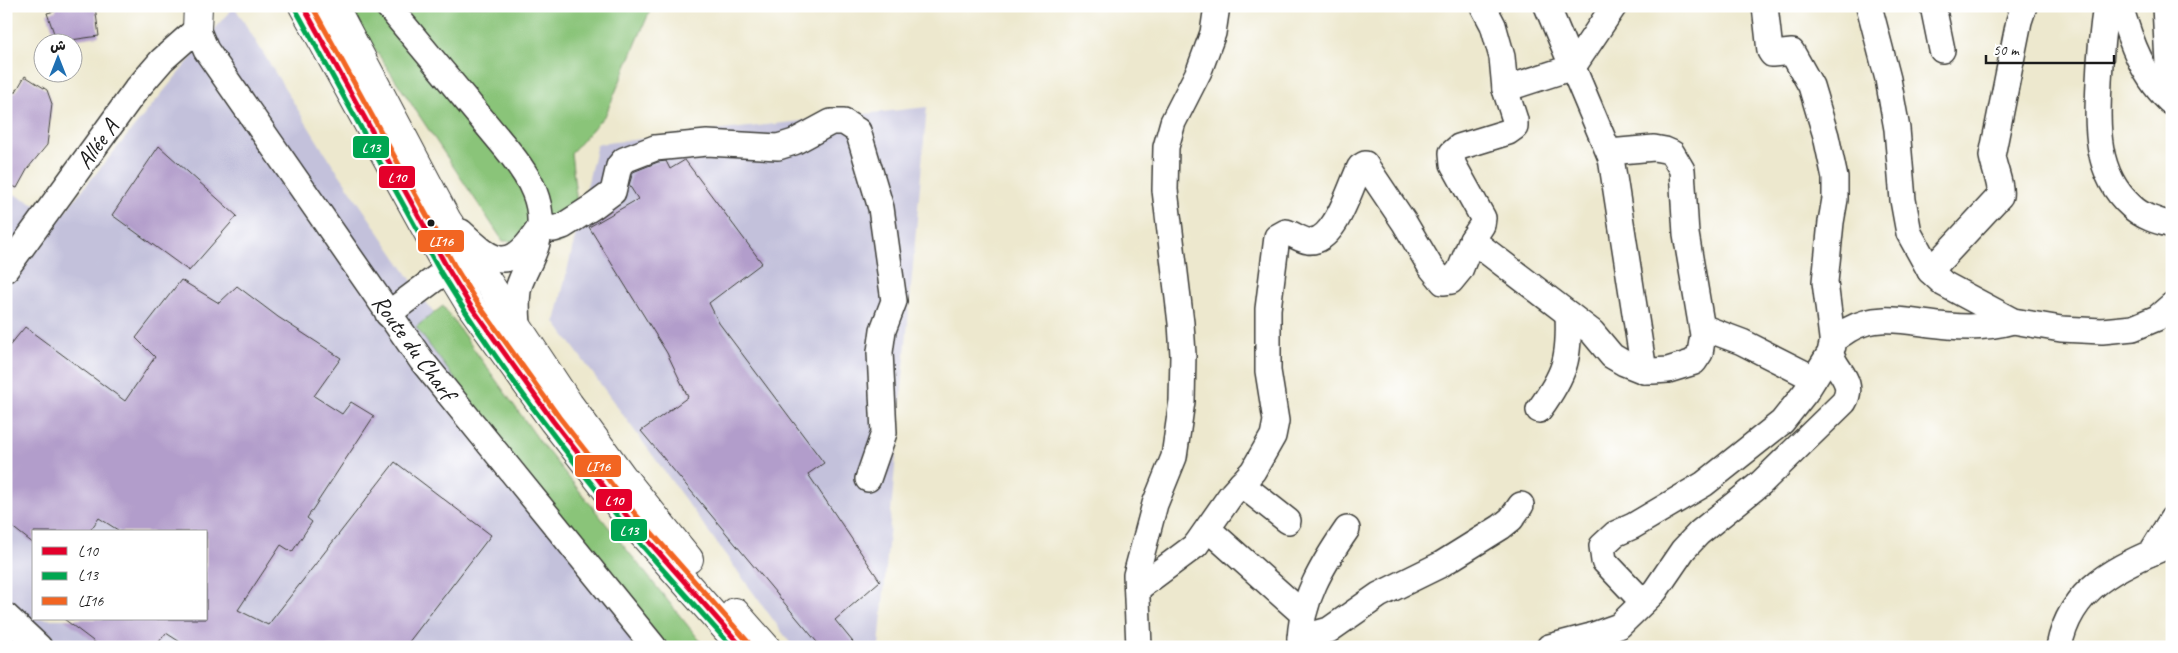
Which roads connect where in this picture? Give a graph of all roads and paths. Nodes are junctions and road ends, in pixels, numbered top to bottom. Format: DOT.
graph roads {
  1 [pos="303,6"];
  2 [pos="388,6"];
  3 [pos="1217,6"];
  4 [pos="1483,6"];
  5 [pos="1547,6"];
  6 [pos="1614,6"];
  7 [pos="1765,6"];
  8 [pos="1869,6"];
  9 [pos="1933,6"];
  10 [pos="2024,6"];
  11 [pos="2106,6"];
  12 [pos="2120,6"];
  13 [pos="2165,6"];
  14 [pos="337,13"];
  15 [pos="198,18"];
  16 [pos="1942,50"];
  17 [pos="1573,67"];
  18 [pos="1505,89"];
  19 [pos="2171,102"];
  20 [pos="1609,152"];
  21 [pos="447,220"];
  22 [pos="541,225"];
  23 [pos="2172,225"];
  24 [pos="1472,240"];
  25 [pos="6,269"];
  26 [pos="448,269"];
  27 [pos="1930,271"];
  28 [pos="2172,306"];
  29 [pos="388,314"];
  30 [pos="1568,314"];
  31 [pos="2013,321"];
  32 [pos="518,325"];
  33 [pos="1702,327"];
  34 [pos="1832,349"];
  35 [pos="1644,371"];
  36 [pos="1813,378"];
  37 [pos="1539,410"];
  38 [pos="868,479"];
  39 [pos="1241,484"];
  40 [pos="1521,505"];
  41 [pos="2172,519"];
  42 [pos="1288,521"];
  43 [pos="1347,529"];
  44 [pos="1208,530"];
  45 [pos="2162,548"];
  46 [pos="1137,589"];
  47 [pos="1643,602"];
  48 [pos="6,616"];
  49 [pos="1301,633"];
  50 [pos="39,647"];
  51 [pos="654,647"];
  52 [pos="742,647"];
  53 [pos="766,647"];
  54 [pos="1139,647"];
  55 [pos="1549,647"];
  56 [pos="2059,647"];
  1 -- 26 [label="highway"];
  2 -- 22 [label="street"];
  3 -- 46 [label="street"];
  4 -- 18 [label="street"];
  5 -- 17 [label="street"];
  6 -- 17 [label="street"];
  7 -- 34 [label="street"];
  8 -- 27 [label="street"];
  9 -- 16 [label="street"];
  10 -- 27 [label="street"];
  11 -- 23 [label="street"];
  12 -- 19 [label="street"];
  13 -- 19 [label="street"];
  14 -- 21 [label="highway"];
  15 -- 25 [label="street, Allée A"];
  15 -- 29 [label="street, Route du Charf"];
  17 -- 18 [label="street"];
  17 -- 20 [label="street"];
  18 -- 24 [label="street"];
  20 -- 33 [label="street"];
  20 -- 35 [label="street"];
  21 -- 22 [label="street"];
  21 -- 32 [label="highway"];
  22 -- 32 [label="street"];
  22 -- 38 [label="street"];
  24 -- 30 [label="street"];
  24 -- 39 [label="street"];
  26 -- 29 [label="street"];
  26 -- 52 [label="highway"];
  27 -- 31 [label="street"];
  28 -- 31 [label="street"];
  29 -- 51 [label="street, Route du Charf"];
  30 -- 35 [label="street"];
  30 -- 37 [label="street"];
  31 -- 34 [label="street"];
  32 -- 53 [label="highway"];
  33 -- 35 [label="street"];
  33 -- 36 [label="street"];
  34 -- 36 [label="street"];
  34 -- 47 [label="street"];
  36 -- 47 [label="street"];
  39 -- 42 [label="street"];
  39 -- 44 [label="street"];
  40 -- 49 [label="street"];
  41 -- 45 [label="street"];
  43 -- 49 [label="street"];
  44 -- 46 [label="street"];
  44 -- 49 [label="street"];
  45 -- 56 [label="street"];
  46 -- 54 [label="street"];
  47 -- 55 [label="street"];
  48 -- 50 [label="street"];
}
